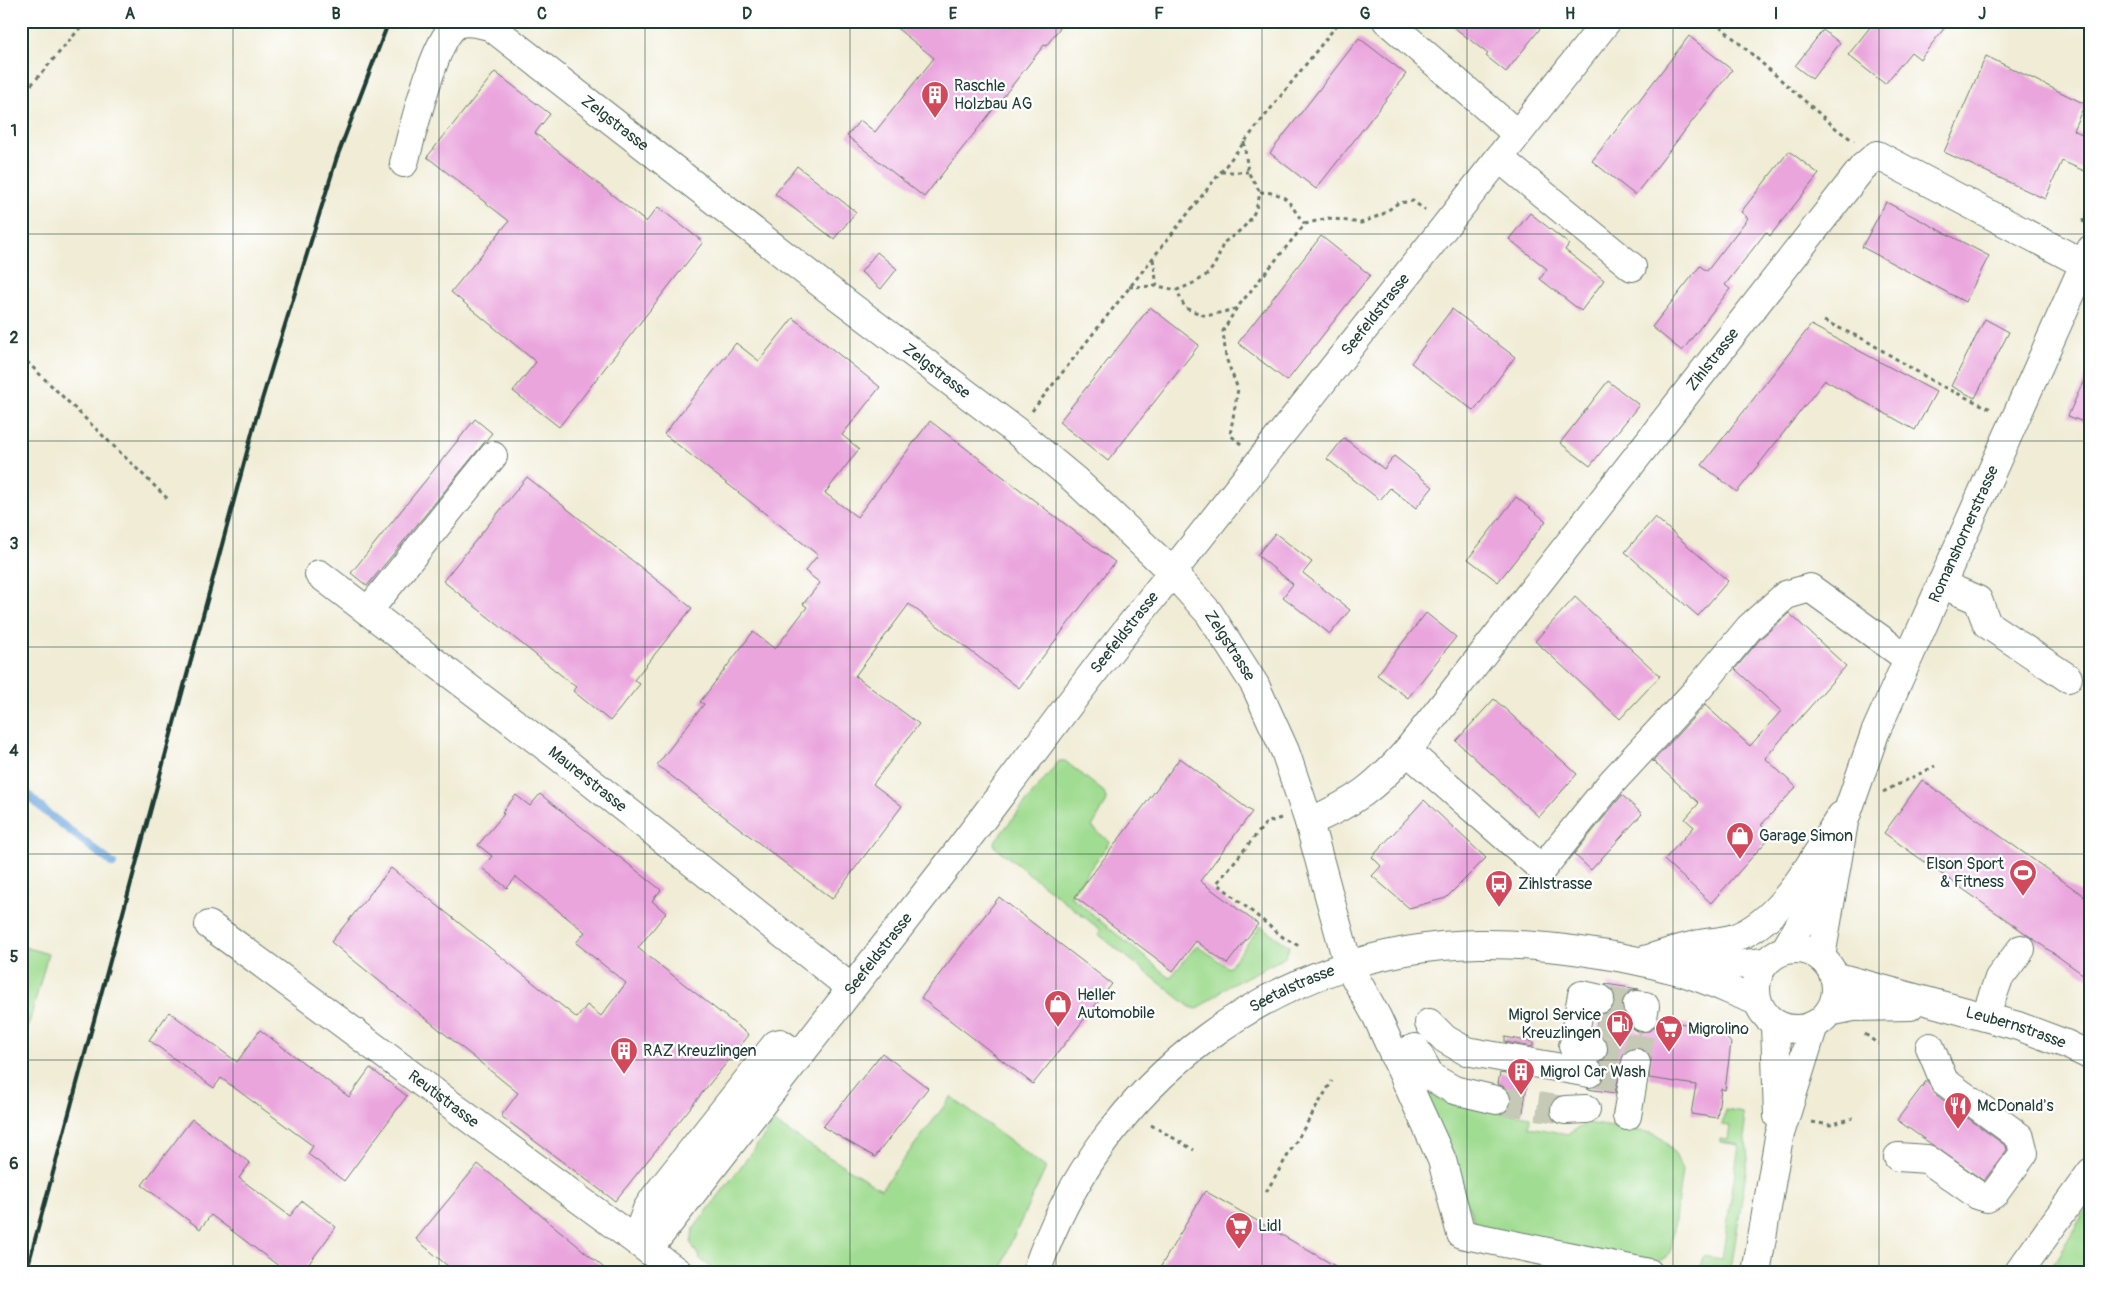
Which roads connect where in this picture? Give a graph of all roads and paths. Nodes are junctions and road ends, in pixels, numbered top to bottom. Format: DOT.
graph roads {
  1 [pos="86,21"];
  2 [pos="1340,21"];
  3 [pos="1387,21"];
  4 [pos="1607,21"];
  5 [pos="1714,21"];
  6 [pos="21,97"];
  7 [pos="1517,134"];
  8 [pos="1244,142"];
  9 [pos="1877,155"];
  10 [pos="1498,158"];
  11 [pos="404,163"];
  12 [pos="1221,172"];
  13 [pos="1248,172"];
  14 [pos="1260,192"];
  15 [pos="1305,224"];
  16 [pos="1445,226"];
  17 [pos="2087,256"];
  18 [pos="1152,258"];
  19 [pos="1632,267"];
  20 [pos="1157,286"];
  21 [pos="1129,288"];
  22 [pos="1177,290"];
  23 [pos="1236,309"];
  24 [pos="1824,321"];
  25 [pos="21,356"];
  26 [pos="1998,412"];
  27 [pos="1016,431"];
  28 [pos="493,456"];
  29 [pos="1260,460"];
  30 [pos="168,499"];
  31 [pos="1172,572"];
  32 [pos="319,574"];
  33 [pos="1941,584"];
  34 [pos="368,611"];
  35 [pos="1907,658"];
  36 [pos="2068,678"];
  37 [pos="1407,751"];
  38 [pos="1935,766"];
  39 [pos="1856,806"];
  40 [pos="1297,819"];
  41 [pos="209,925"];
  42 [pos="1301,947"];
  43 [pos="2021,949"];
  44 [pos="1775,956"];
  45 [pos="1640,962"];
  46 [pos="1348,965"];
  47 [pos="1828,966"];
  48 [pos="1677,970"];
  49 [pos="851,988"];
  50 [pos="1757,1001"];
  51 [pos="1937,1006"];
  52 [pos="1985,1017"];
  53 [pos="1821,1018"];
  54 [pos="1429,1024"];
  55 [pos="1775,1024"];
  56 [pos="1860,1031"];
  57 [pos="1586,1033"];
  58 [pos="1878,1044"];
  59 [pos="1930,1047"];
  60 [pos="1394,1056"];
  61 [pos="2091,1056"];
  62 [pos="1632,1074"];
  63 [pos="1332,1081"];
  64 [pos="1496,1100"];
  65 [pos="1628,1116"];
  66 [pos="1853,1118"];
  67 [pos="1806,1121"];
  68 [pos="1148,1123"];
  69 [pos="1779,1137"];
  70 [pos="1194,1150"];
  71 [pos="1898,1157"];
  72 [pos="2091,1172"];
  73 [pos="1266,1192"];
  74 [pos="642,1245"];
  75 [pos="1611,1269"];
  76 [pos="679,1273"];
  77 [pos="1036,1273"];
  78 [pos="1649,1273"];
  79 [pos="1756,1273"];
  80 [pos="2018,1273"];
  1 -- 6 [label="path"];
  2 -- 8 [label="path"];
  3 -- 7 [label="street"];
  4 -- 7 [label="street, Seefeldstrasse"];
  5 -- 9 [label="path"];
  7 -- 10 [label="street, Seefeldstrasse"];
  8 -- 12 [label="path"];
  8 -- 13 [label="path"];
  9 -- 17 [label="street"];
  9 -- 37 [label="street, Zihlstrasse"];
  10 -- 16 [label="street, Seefeldstrasse"];
  10 -- 19 [label="street"];
  11 -- 27 [label="street, Zelgstrasse"];
  12 -- 13 [label="path"];
  12 -- 18 [label="path"];
  13 -- 14 [label="path"];
  14 -- 15 [label="path"];
  14 -- 22 [label="path"];
  15 -- 16 [label="path"];
  15 -- 23 [label="path"];
  16 -- 29 [label="street, Seefeldstrasse"];
  17 -- 33 [label="street, Romanshornerstrasse"];
  18 -- 20 [label="path"];
  18 -- 21 [label="path"];
  20 -- 21 [label="path"];
  20 -- 22 [label="path"];
  21 -- 27 [label="path"];
  22 -- 23 [label="path"];
  23 -- 29 [label="path"];
  24 -- 26 [label="path"];
  25 -- 30 [label="path"];
  27 -- 31 [label="street, Zelgstrasse"];
  28 -- 34 [label="street"];
  29 -- 31 [label="street, Seefeldstrasse"];
  31 -- 40 [label="street, Zelgstrasse"];
  31 -- 49 [label="street, Seefeldstrasse"];
  32 -- 34 [label="street, Maurerstrasse"];
  33 -- 35 [label="street, Romanshornerstrasse"];
  33 -- 36 [label="street"];
  34 -- 49 [label="street, Maurerstrasse"];
  35 -- 37 [label="street"];
  35 -- 39 [label="street, Romanshornerstrasse"];
  37 -- 40 [label="street, Zihlstrasse"];
  38 -- 39 [label="path"];
  39 -- 44 [label="street, Romanshornerstrasse"];
  39 -- 45 [label="street"];
  39 -- 47 [label="street, Romanshornerstrasse"];
  40 -- 42 [label="path"];
  40 -- 46 [label="street, Zelgstrasse"];
  41 -- 74 [label="street, Reutistrasse"];
  43 -- 52 [label="street"];
  44 -- 47 [label="street"];
  44 -- 48 [label="street, Seetalstrasse"];
  44 -- 50 [label="street"];
  45 -- 46 [label="street, Seetalstrasse"];
  45 -- 48 [label="street, Seetalstrasse"];
  46 -- 60 [label="street, Zelgstrasse"];
  46 -- 77 [label="street, Seetalstrasse"];
  47 -- 51 [label="street, Leubernstrasse"];
  47 -- 53 [label="street"];
  48 -- 50 [label="street, Seetalstrasse"];
  49 -- 74 [label="street, Seefeldstrasse"];
  50 -- 55 [label="street"];
  51 -- 52 [label="street, Leubernstrasse"];
  51 -- 53 [label="street, Leubernstrasse"];
  52 -- 61 [label="street, Leubernstrasse"];
  53 -- 55 [label="street"];
  53 -- 69 [label="street"];
  54 -- 57 [label="street"];
  55 -- 69 [label="street"];
  56 -- 58 [label="path"];
  59 -- 71 [label="street"];
  60 -- 64 [label="street"];
  60 -- 75 [label="street, Zelgstrasse"];
  62 -- 65 [label="street"];
  63 -- 73 [label="path"];
  66 -- 67 [label="path"];
  68 -- 70 [label="path"];
  69 -- 79 [label="street"];
  72 -- 80 [label="street"];
  74 -- 76 [label="street, Reutistrasse"];
  75 -- 78 [label="street"];
}
